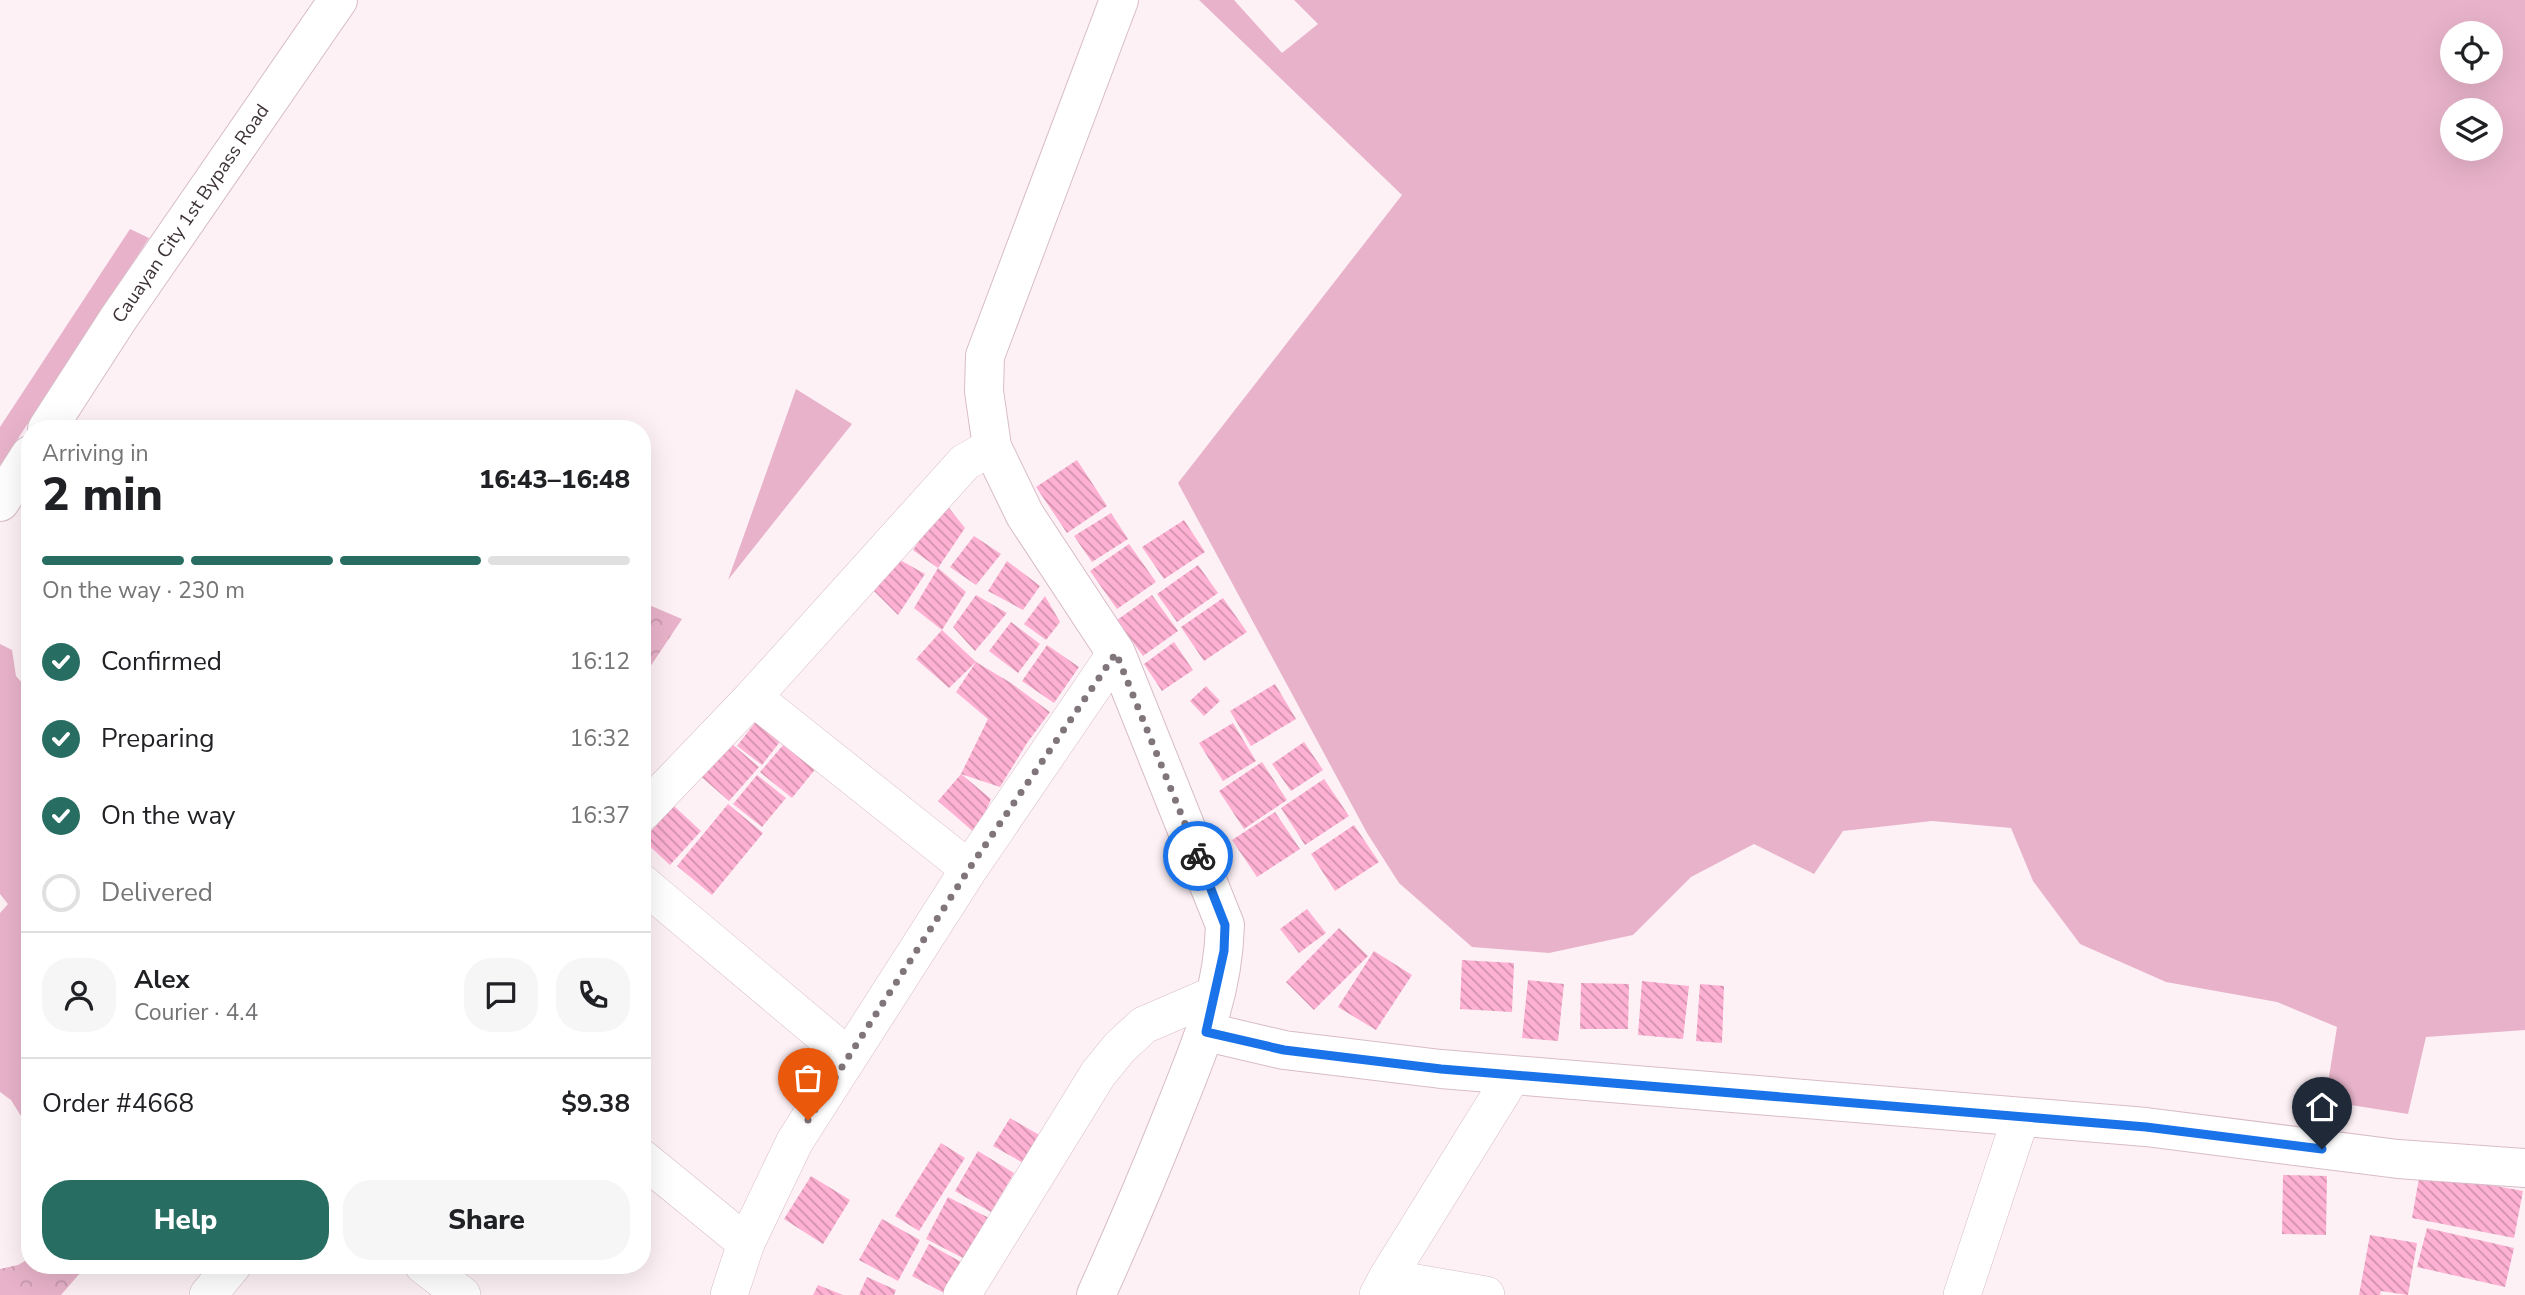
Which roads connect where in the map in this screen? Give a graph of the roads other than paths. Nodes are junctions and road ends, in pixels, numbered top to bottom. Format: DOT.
graph roads {
  1 [pos="338,0"];
  2 [pos="1119,0"];
  3 [pos="53,420"];
  4 [pos="992,447"];
  5 [pos="21,469"];
  6 [pos="0,502"];
  7 [pos="1116,653"];
  8 [pos="753,697"];
  9 [pos="651,804"];
  10 [pos="969,869"];
  11 [pos="651,891"];
  12 [pos="1216,994"];
  13 [pos="1206,1032"];
  14 [pos="848,1056"];
  15 [pos="1512,1076"];
  16 [pos="2021,1117"];
  17 [pos="651,1165"];
  18 [pos="2525,1168"];
  19 [pos="746,1243"];
  20 [pos="226,1274"];
  21 [pos="435,1274"];
  22 [pos="1382,1287"];
  23 [pos="208,1295"];
  24 [pos="462,1295"];
  25 [pos="729,1295"];
  26 [pos="962,1295"];
  27 [pos="1096,1295"];
  28 [pos="1486,1295"];
  29 [pos="1962,1295"];
  1 -- 3 [label="street, Cauayan City 1st Bypass Road"];
  2 -- 4 [label="street"];
  4 -- 7 [label="street"];
  4 -- 8 [label="street"];
  5 -- 6 [label="street"];
  7 -- 10 [label="street"];
  7 -- 12 [label="street"];
  8 -- 9 [label="street"];
  8 -- 10 [label="street"];
  10 -- 14 [label="street"];
  11 -- 14 [label="street"];
  12 -- 13 [label="street"];
  12 -- 26 [label="street"];
  13 -- 15 [label="street"];
  13 -- 27 [label="street"];
  14 -- 19 [label="street"];
  15 -- 16 [label="street"];
  15 -- 22 [label="street"];
  16 -- 18 [label="street"];
  16 -- 29 [label="street"];
  17 -- 19 [label="street"];
  19 -- 25 [label="street"];
  20 -- 23 [label="street"];
  21 -- 24 [label="street"];
  22 -- 28 [label="street"];
}
